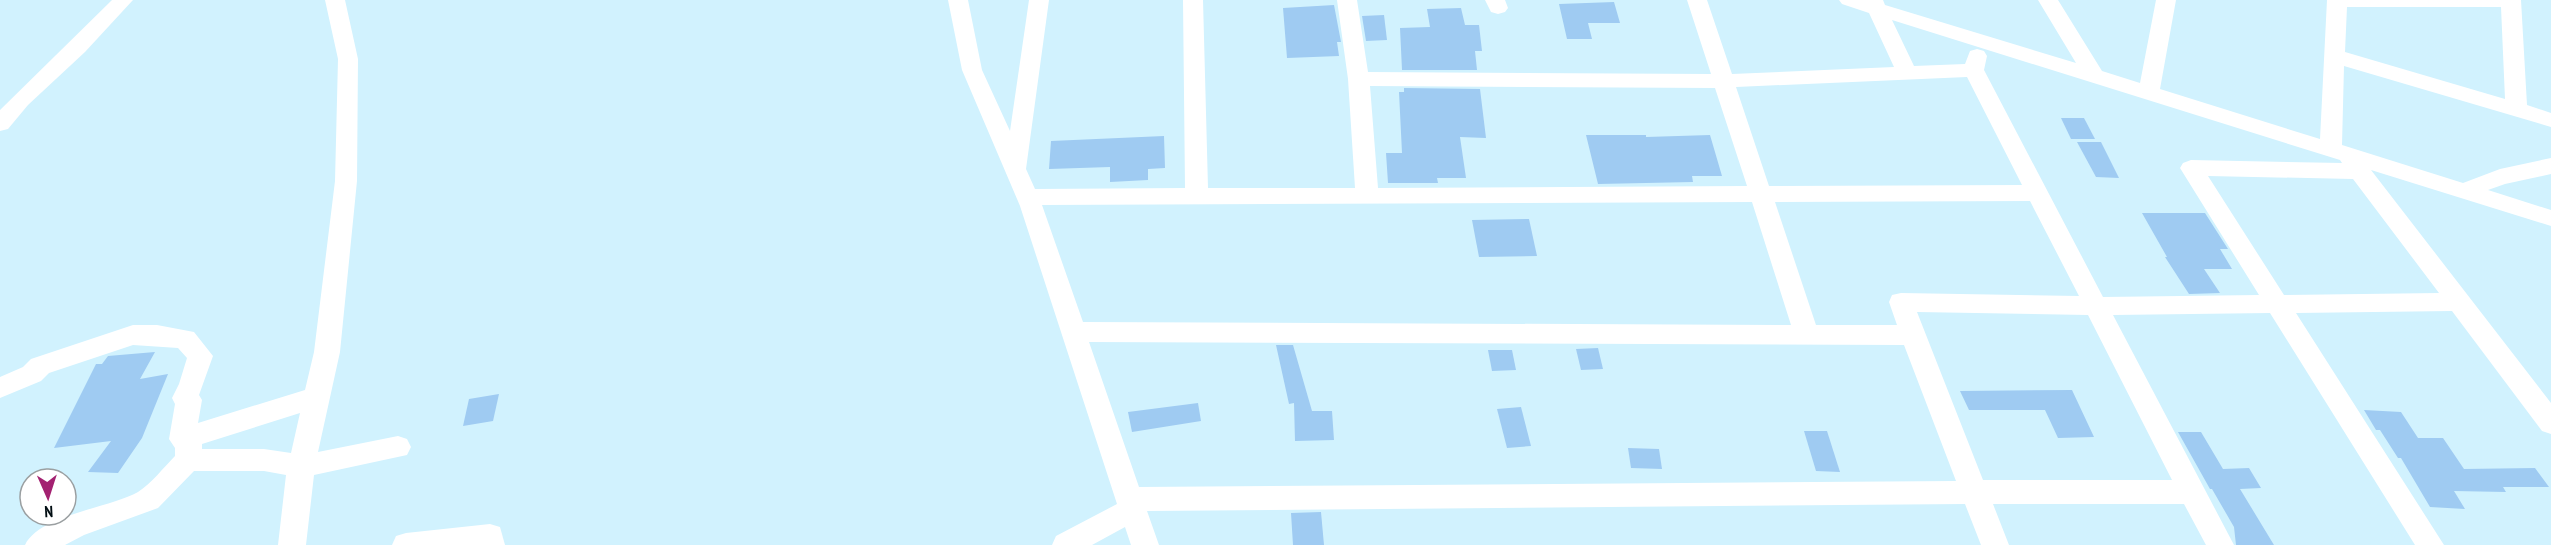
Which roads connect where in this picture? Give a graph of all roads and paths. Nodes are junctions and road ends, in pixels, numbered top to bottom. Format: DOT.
graph roads {
  1 [pos="123,0"];
  2 [pos="335,0"];
  3 [pos="958,0"];
  4 [pos="1039,0"];
  5 [pos="1193,0"];
  6 [pos="1347,0"];
  7 [pos="1697,0"];
  8 [pos="1849,0"];
  9 [pos="2048,0"];
  10 [pos="2162,1"];
  11 [pos="2337,1"];
  12 [pos="2511,1"];
  13 [pos="1875,4"];
  14 [pos="1981,40"];
  15 [pos="2334,56"];
  16 [pos="1974,70"];
  17 [pos="1907,73"];
  18 [pos="2094,76"];
  19 [pos="1359,79"];
  20 [pos="1724,81"];
  21 [pos="2149,93"];
  22 [pos="2516,110"];
  23 [pos="2551,120"];
  24 [pos="0,123"];
  25 [pos="2346,158"];
  26 [pos="2551,166"];
  27 [pos="1016,170"];
  28 [pos="2464,191"];
  29 [pos="2037,193"];
  30 [pos="1761,194"];
  31 [pos="1367,195"];
  32 [pos="1197,196"];
  33 [pos="1027,198"];
  34 [pos="2551,218"];
  35 [pos="2459,302"];
  36 [pos="2277,305"];
  37 [pos="2095,306"];
  38 [pos="1073,332"];
  39 [pos="1807,334"];
  40 [pos="1913,335"];
  41 [pos="0,388"];
  42 [pos="317,397"];
  43 [pos="2549,418"];
  44 [pos="398,447"];
  45 [pos="185,449"];
  46 [pos="301,466"];
  47 [pos="1974,492"];
  48 [pos="2192,492"];
  49 [pos="1131,504"];
  50 [pos="39,545"];
  51 [pos="292,545"];
  52 [pos="406,545"];
  53 [pos="490,545"];
  54 [pos="1066,545"];
  55 [pos="1145,545"];
  56 [pos="1995,545"];
  57 [pos="2220,545"];
  58 [pos="2430,545"];
  1 -- 24 [label="street"];
  2 -- 42 [label="street"];
  3 -- 27 [label="street"];
  4 -- 27 [label="street"];
  5 -- 32 [label="street"];
  6 -- 19 [label="street"];
  7 -- 20 [label="street"];
  8 -- 13 [label="street"];
  9 -- 18 [label="street"];
  10 -- 21 [label="street"];
  11 -- 12 [label="street"];
  11 -- 15 [label="street"];
  12 -- 22 [label="street"];
  13 -- 14 [label="street"];
  13 -- 17 [label="street"];
  14 -- 16 [label="street"];
  14 -- 18 [label="street"];
  15 -- 22 [label="street"];
  15 -- 25 [label="street"];
  16 -- 17 [label="street"];
  16 -- 29 [label="street"];
  17 -- 20 [label="street"];
  18 -- 21 [label="street"];
  19 -- 20 [label="street"];
  19 -- 31 [label="street"];
  20 -- 30 [label="street"];
  21 -- 25 [label="street"];
  22 -- 23 [label="street"];
  25 -- 28 [label="street"];
  25 -- 35 [label="street"];
  25 -- 36 [label="street"];
  26 -- 28 [label="street"];
  27 -- 33 [label="street"];
  28 -- 34 [label="street"];
  29 -- 30 [label="street"];
  29 -- 37 [label="street"];
  30 -- 31 [label="street"];
  30 -- 39 [label="street"];
  31 -- 32 [label="street"];
  32 -- 33 [label="street"];
  33 -- 38 [label="street"];
  35 -- 36 [label="street"];
  35 -- 43 [label="street"];
  36 -- 37 [label="street"];
  36 -- 58 [label="street"];
  37 -- 40 [label="street"];
  37 -- 48 [label="street"];
  38 -- 39 [label="street"];
  38 -- 49 [label="street"];
  39 -- 40 [label="street"];
  40 -- 47 [label="street"];
  41 -- 45 [label="street"];
  42 -- 45 [label="street"];
  42 -- 46 [label="street"];
  44 -- 46 [label="street"];
  45 -- 46 [label="street"];
  45 -- 50 [label="street"];
  46 -- 51 [label="street"];
  47 -- 48 [label="street"];
  47 -- 49 [label="street"];
  47 -- 56 [label="street"];
  48 -- 57 [label="street"];
  49 -- 54 [label="street"];
  49 -- 55 [label="street"];
  52 -- 53 [label="street"];
}
